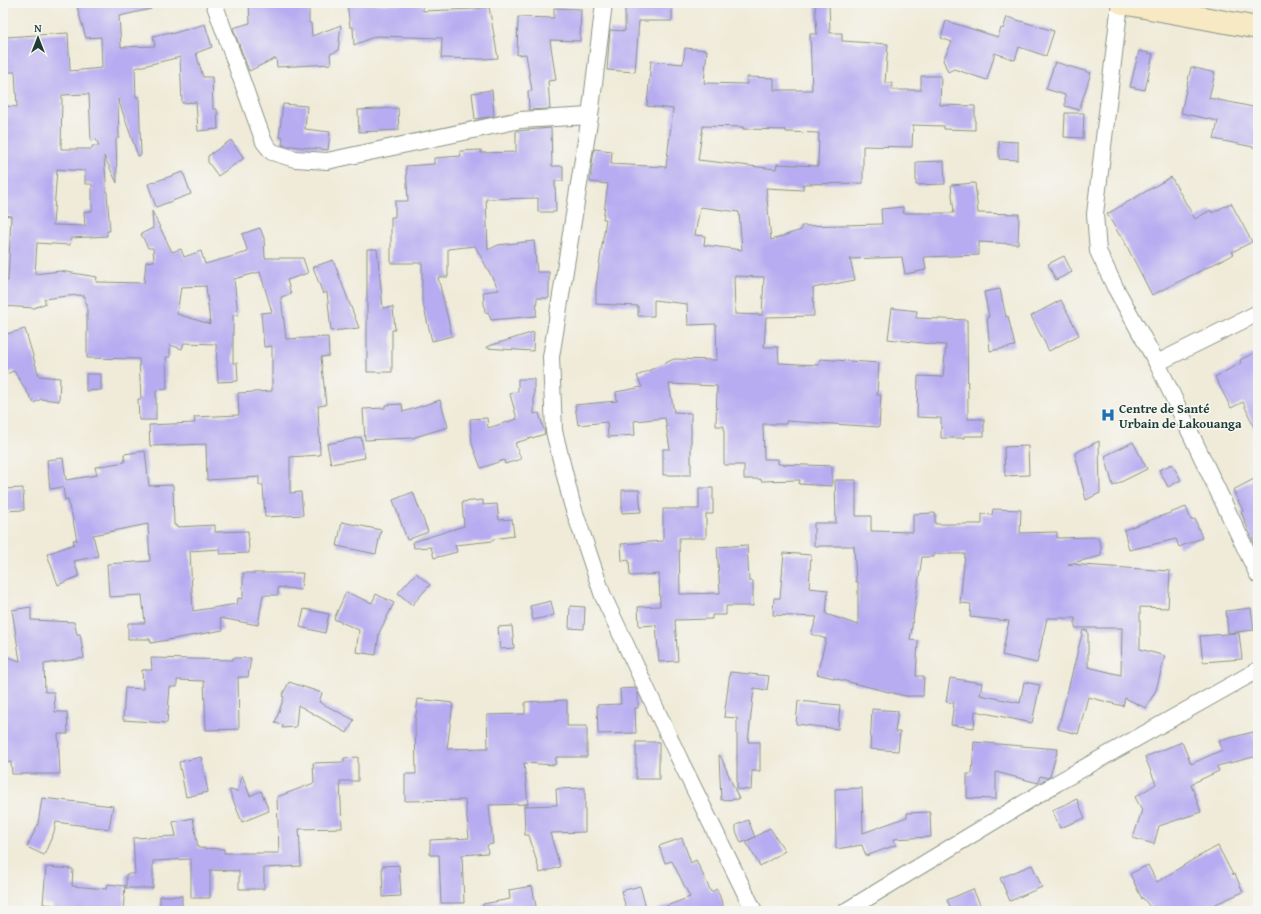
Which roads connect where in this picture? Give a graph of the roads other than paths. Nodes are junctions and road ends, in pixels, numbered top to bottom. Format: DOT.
graph roads {
  1 [pos="214,3"];
  2 [pos="604,3"];
  3 [pos="1121,3"];
  4 [pos="1258,28"];
  5 [pos="590,116"];
  6 [pos="1258,313"];
  7 [pos="1157,363"];
  8 [pos="1258,575"];
  9 [pos="1258,670"];
  10 [pos="754,911"];
  11 [pos="846,911"];
  1 -- 5 [label="street"];
  2 -- 5 [label="street"];
  3 -- 4 [label="street"];
  3 -- 7 [label="street"];
  5 -- 10 [label="street"];
  6 -- 7 [label="street"];
  7 -- 8 [label="street"];
  9 -- 11 [label="street"];
}
